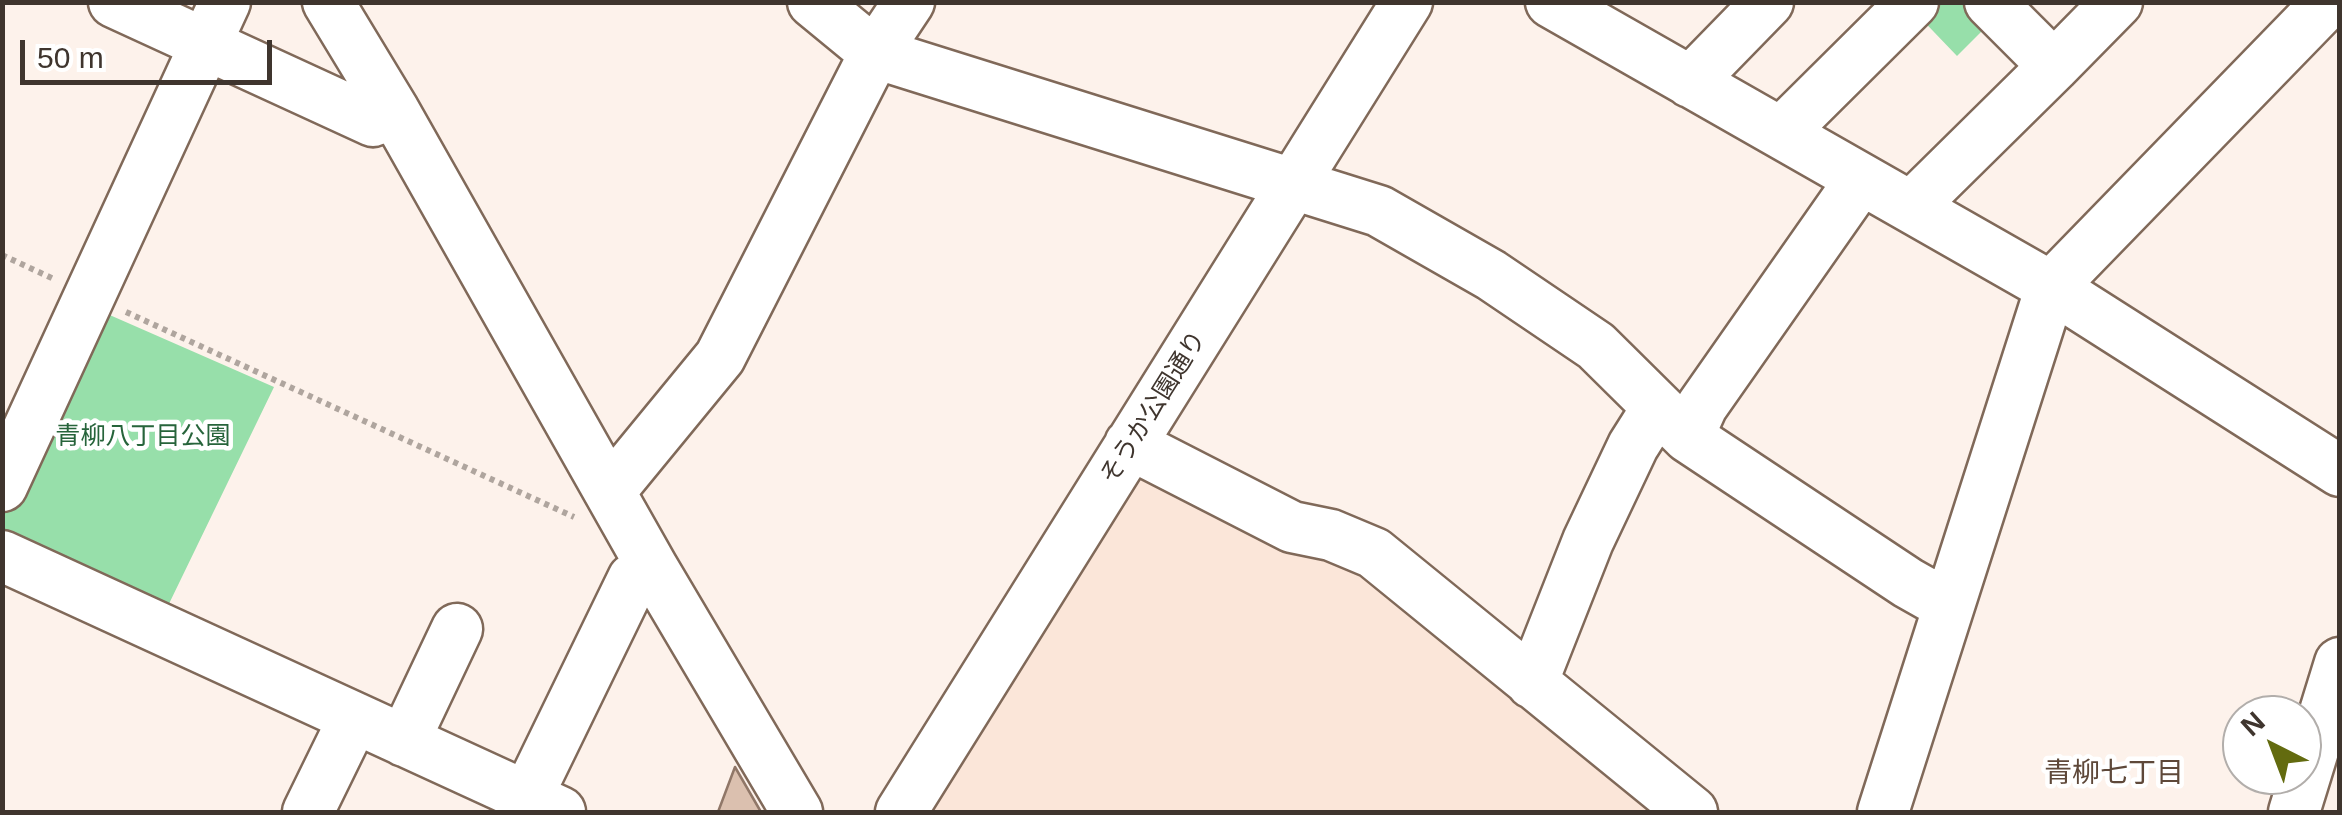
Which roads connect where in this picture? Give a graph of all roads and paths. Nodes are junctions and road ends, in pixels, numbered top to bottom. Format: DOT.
graph roads {
  1 [pos="114,2"];
  2 [pos="328,2"];
  3 [pos="813,2"];
  4 [pos="908,2"];
  5 [pos="1407,2"];
  6 [pos="1768,2"];
  7 [pos="1990,2"];
  8 [pos="2117,2"];
  9 [pos="2328,2"];
  10 [pos="1581,10"];
  11 [pos="1891,10"];
  12 [pos="215,24"];
  13 [pos="875,52"];
  14 [pos="2054,66"];
  15 [pos="1690,82"];
  16 [pos="394,111"];
  17 [pos="1781,133"];
  18 [pos="1862,179"];
  19 [pos="1295,186"];
  20 [pos="1911,207"];
  21 [pos="2,255"];
  22 [pos="2051,287"];
  23 [pos="88,295"];
  24 [pos="1673,422"];
  25 [pos="1130,444"];
  26 [pos="2340,472"];
  27 [pos="2,486"];
  28 [pos="599,507"];
  29 [pos="2,556"];
  30 [pos="652,567"];
  31 [pos="1947,605"];
  32 [pos="457,629"];
  33 [pos="2340,663"];
  34 [pos="1532,683"];
  35 [pos="354,718"];
  36 [pos="404,741"];
  37 [pos="535,805"];
  38 [pos="2303,810"];
  39 [pos="308,812"];
  40 [pos="797,812"];
  41 [pos="900,812"];
  42 [pos="1692,812"];
  43 [pos="1884,812"];
  1 -- 12 [label="street"];
  2 -- 16 [label="street"];
  3 -- 13 [label="street"];
  4 -- 13 [label="street"];
  5 -- 19 [label="street, そうか公園通り"];
  6 -- 15 [label="street"];
  7 -- 14 [label="street"];
  8 -- 14 [label="street"];
  9 -- 22 [label="street"];
  10 -- 15 [label="street"];
  11 -- 17 [label="street"];
  12 -- 16 [label="street"];
  12 -- 23 [label="street"];
  13 -- 19 [label="street"];
  13 -- 28 [label="street"];
  14 -- 20 [label="street"];
  15 -- 17 [label="street"];
  16 -- 28 [label="street"];
  17 -- 18 [label="street"];
  18 -- 20 [label="street"];
  18 -- 24 [label="street"];
  19 -- 24 [label="street"];
  19 -- 25 [label="street, そうか公園通り"];
  20 -- 22 [label="street"];
  21 -- 23 [label="path"];
  22 -- 26 [label="street"];
  22 -- 31 [label="street"];
  23 -- 27 [label="street"];
  23 -- 28 [label="path"];
  24 -- 31 [label="street"];
  24 -- 34 [label="street"];
  25 -- 34 [label="street"];
  25 -- 41 [label="street, そうか公園通り"];
  28 -- 30 [label="street"];
  29 -- 35 [label="street"];
  30 -- 37 [label="street"];
  30 -- 40 [label="street"];
  31 -- 43 [label="street"];
  32 -- 36 [label="street"];
  33 -- 38 [label="street"];
  34 -- 42 [label="street"];
  35 -- 36 [label="street"];
  35 -- 39 [label="street"];
  36 -- 37 [label="street"];
}
